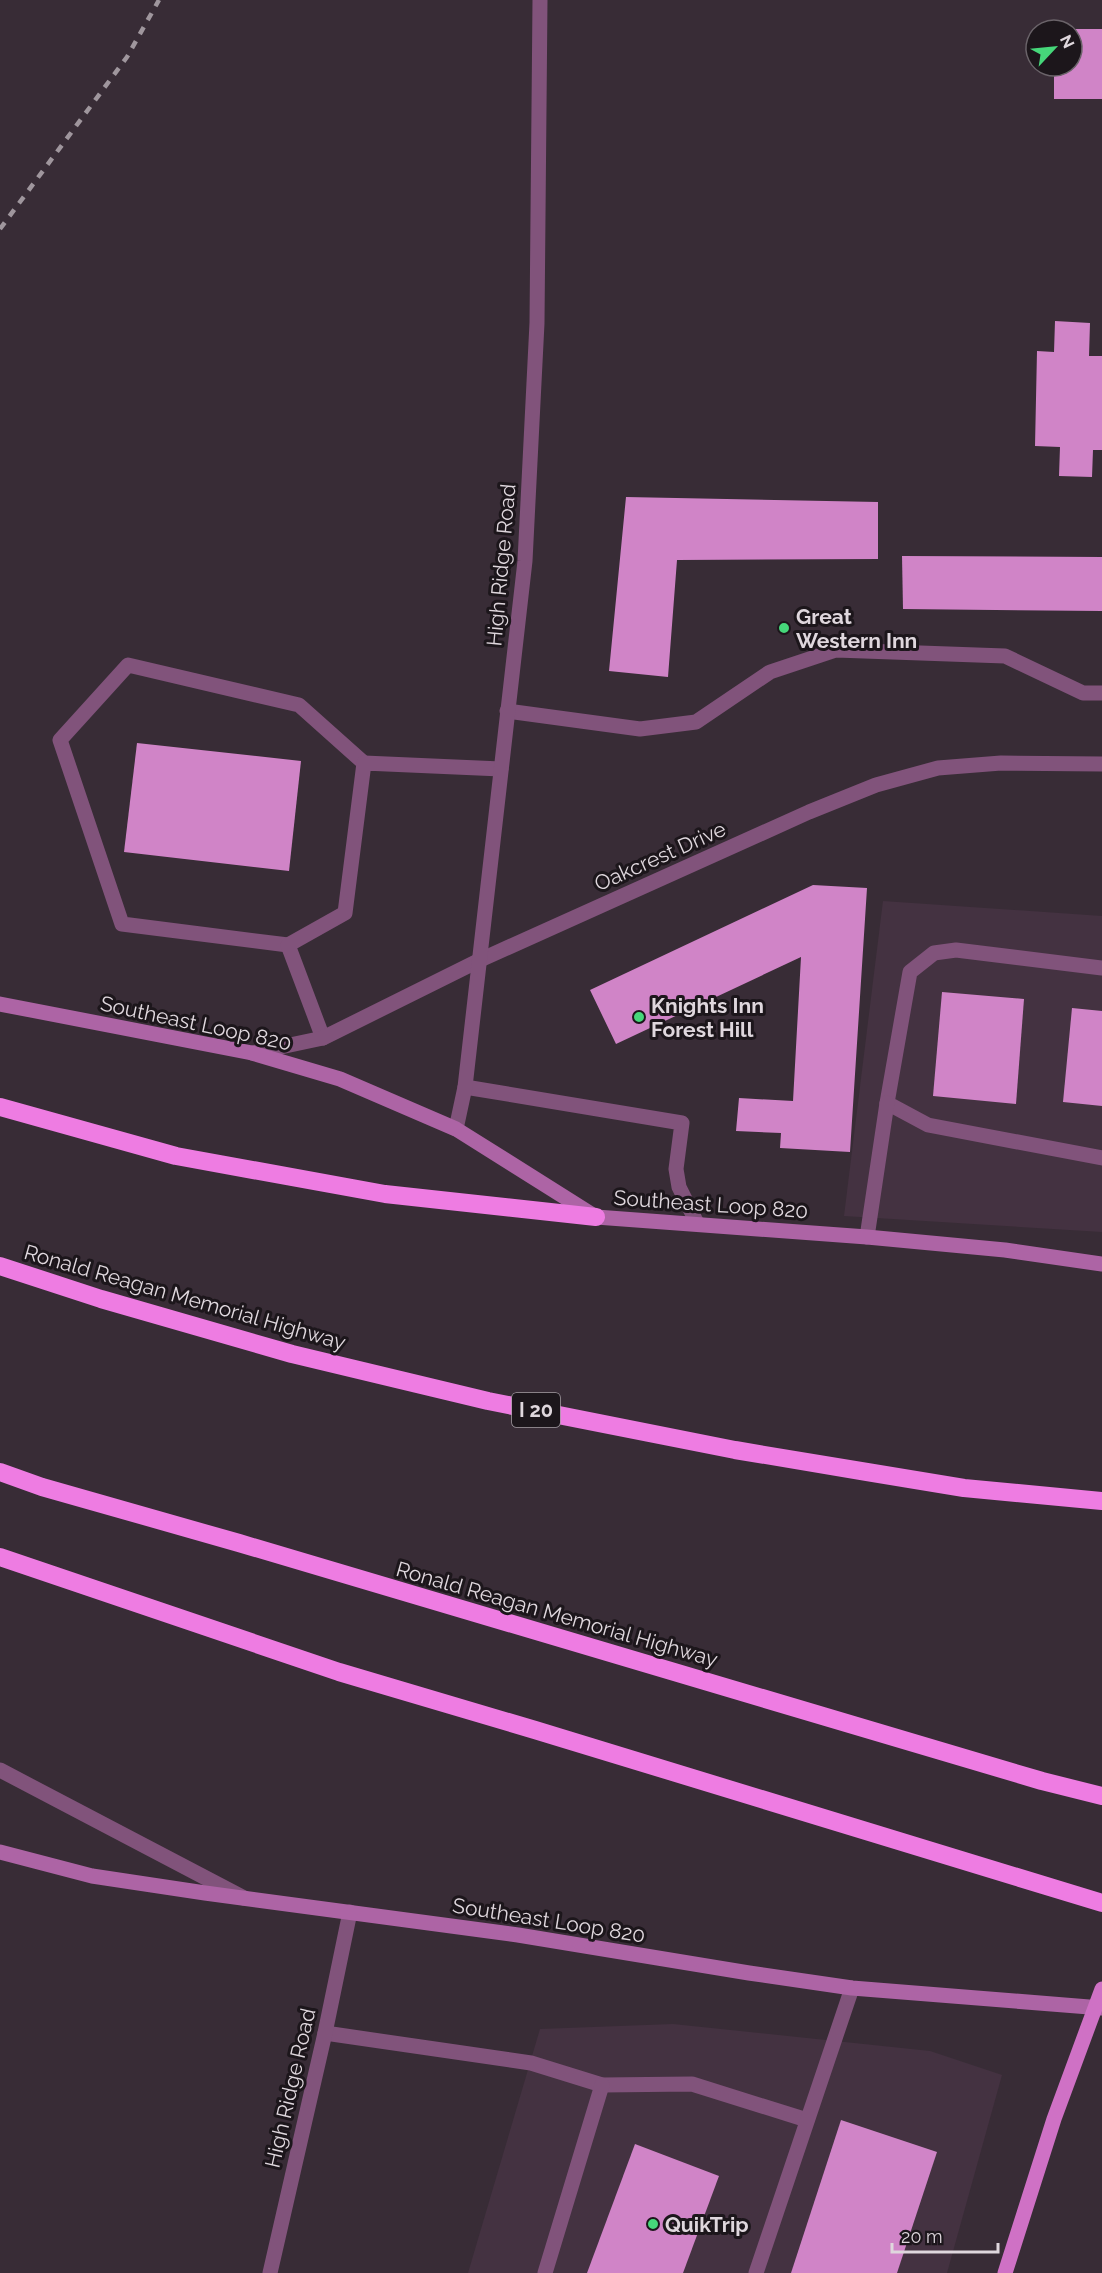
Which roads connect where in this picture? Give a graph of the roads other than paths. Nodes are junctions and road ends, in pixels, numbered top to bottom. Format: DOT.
graph roads {
  1 [pos="540,0"];
  2 [pos="1102,693"];
  3 [pos="507,711"];
  4 [pos="364,763"];
  5 [pos="1102,764"];
  6 [pos="501,770"];
  7 [pos="288,945"];
  8 [pos="478,961"];
  9 [pos="1102,968"];
  10 [pos="0,1004"];
  11 [pos="323,1038"];
  12 [pos="252,1053"];
  13 [pos="465,1087"];
  14 [pos="887,1103"];
  15 [pos="0,1107"];
  16 [pos="456,1129"];
  17 [pos="1102,1158"];
  18 [pos="596,1217"];
  19 [pos="698,1223"];
  20 [pos="867,1237"];
  21 [pos="1102,1264"];
  22 [pos="0,1266"];
  23 [pos="0,1472"];
  24 [pos="1093,1500"];
  25 [pos="0,1557"];
  26 [pos="0,1770"];
  27 [pos="1102,1796"];
  28 [pos="0,1852"];
  29 [pos="246,1899"];
  30 [pos="1102,1903"];
  31 [pos="350,1912"];
  32 [pos="852,1988"];
  33 [pos="1102,1989"];
  34 [pos="1099,2008"];
  35 [pos="325,2033"];
  36 [pos="602,2085"];
  37 [pos="807,2120"];
  38 [pos="270,2273"];
  39 [pos="545,2273"];
  40 [pos="756,2273"];
  41 [pos="1005,2273"];
  1 -- 3 [label="street, High Ridge Road"];
  2 -- 3 [label="street"];
  3 -- 6 [label="street, High Ridge Road"];
  4 -- 6 [label="street"];
  4 -- 7 [label="street"];
  4 -- 7 [label="street"];
  5 -- 8 [label="street, Oakcrest Drive"];
  6 -- 8 [label="street, High Ridge Road"];
  7 -- 11 [label="street"];
  8 -- 11 [label="street, Oakcrest Drive"];
  8 -- 13 [label="street, High Ridge Road"];
  9 -- 14 [label="street"];
  10 -- 12 [label="main road, Southeast Loop 820"];
  11 -- 12 [label="street, Oakcrest Drive"];
  12 -- 16 [label="main road, Southeast Loop 820"];
  13 -- 16 [label="street, High Ridge Road"];
  13 -- 19 [label="street"];
  14 -- 17 [label="street"];
  14 -- 20 [label="street"];
  15 -- 18 [label="highway"];
  16 -- 18 [label="main road, Southeast Loop 820"];
  18 -- 19 [label="main road, Southeast Loop 820"];
  19 -- 20 [label="main road, Southeast Loop 820"];
  20 -- 21 [label="main road, Southeast Loop 820"];
  22 -- 24 [label="highway, Ronald Reagan Memorial Highway / I 20"];
  23 -- 27 [label="highway, Ronald Reagan Memorial Highway"];
  25 -- 30 [label="highway"];
  26 -- 29 [label="street"];
  28 -- 29 [label="main road, Southeast Loop 820"];
  29 -- 31 [label="main road, Southeast Loop 820"];
  31 -- 32 [label="main road, Southeast Loop 820"];
  31 -- 35 [label="street, High Ridge Road"];
  32 -- 34 [label="main road, Southeast Loop 820"];
  32 -- 37 [label="street"];
  33 -- 34 [label="main road"];
  34 -- 41 [label="main road"];
  35 -- 36 [label="street"];
  35 -- 38 [label="street, High Ridge Road"];
  36 -- 37 [label="street"];
  36 -- 39 [label="street"];
  37 -- 40 [label="street"];
}
